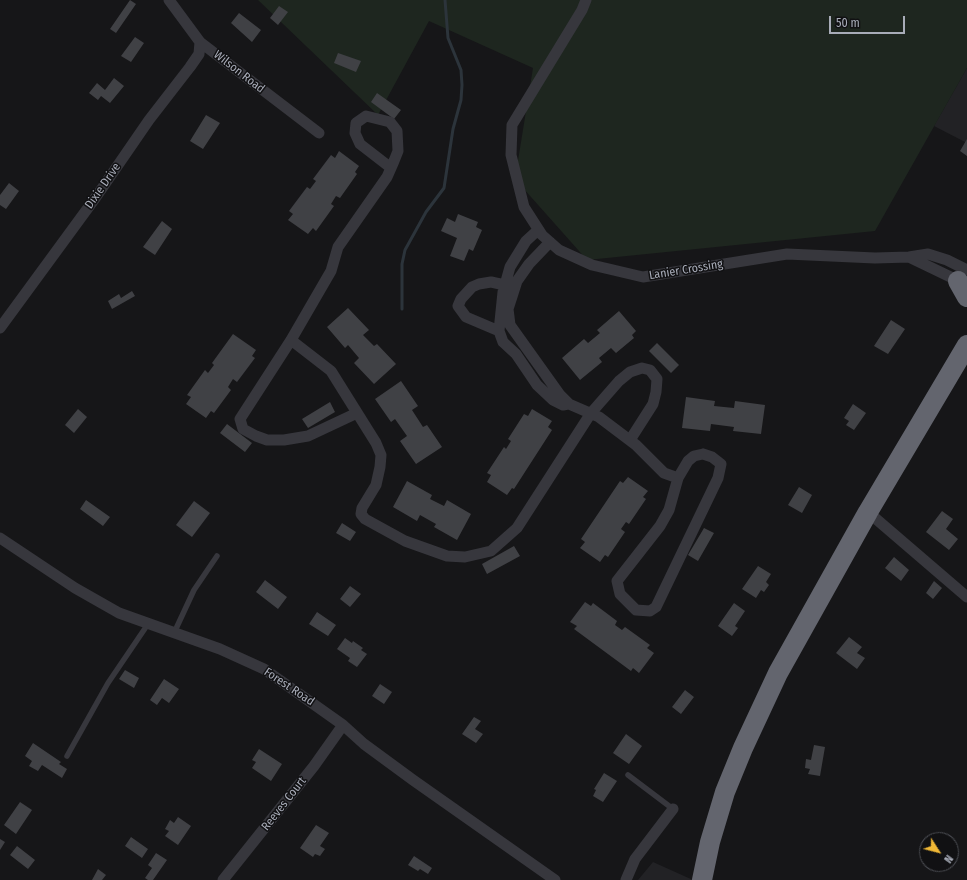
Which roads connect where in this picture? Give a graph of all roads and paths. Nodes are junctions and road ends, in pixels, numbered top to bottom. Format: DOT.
graph roads {
  1 [pos="169,0"];
  2 [pos="586,0"];
  3 [pos="200,42"];
  4 [pos="319,133"];
  5 [pos="391,168"];
  6 [pos="538,230"];
  7 [pos="550,242"];
  8 [pos="965,284"];
  9 [pos="505,285"];
  10 [pos="0,328"];
  11 [pos="498,331"];
  12 [pos="291,340"];
  13 [pos="967,345"];
  14 [pos="569,404"];
  15 [pos="357,413"];
  16 [pos="591,413"];
  17 [pos="630,440"];
  18 [pos="678,478"];
  19 [pos="868,512"];
  20 [pos="0,538"];
  21 [pos="217,556"];
  22 [pos="967,597"];
  23 [pos="148,624"];
  24 [pos="174,633"];
  25 [pos="343,725"];
  26 [pos="67,756"];
  27 [pos="628,775"];
  28 [pos="673,809"];
  29 [pos="223,880"];
  30 [pos="555,880"];
  31 [pos="626,880"];
  32 [pos="702,880"];
  1 -- 3 [label="street, Wilson Road"];
  2 -- 6 [label="street, Lanier Crossing"];
  3 -- 4 [label="street, Wilson Road"];
  3 -- 10 [label="street, Dixie Drive"];
  5 -- 5 [label="street"];
  5 -- 12 [label="street"];
  6 -- 7 [label="street, Lanier Crossing"];
  6 -- 9 [label="street"];
  7 -- 8 [label="street, Lanier Crossing"];
  7 -- 14 [label="street"];
  9 -- 11 [label="street"];
  9 -- 11 [label="street"];
  11 -- 14 [label="street"];
  12 -- 15 [label="street"];
  12 -- 15 [label="street"];
  13 -- 19 [label="highway"];
  14 -- 16 [label="street"];
  15 -- 16 [label="street"];
  16 -- 17 [label="street"];
  16 -- 17 [label="street"];
  17 -- 18 [label="street"];
  18 -- 18 [label="street"];
  19 -- 22 [label="street"];
  19 -- 32 [label="highway"];
  20 -- 23 [label="street, Forest Road"];
  21 -- 24 [label="lane"];
  23 -- 24 [label="street, Forest Road"];
  23 -- 26 [label="lane"];
  24 -- 25 [label="street, Forest Road"];
  25 -- 29 [label="street, Reeves Court"];
  25 -- 30 [label="street, Forest Road"];
  27 -- 28 [label="lane"];
  28 -- 31 [label="street"];
}
